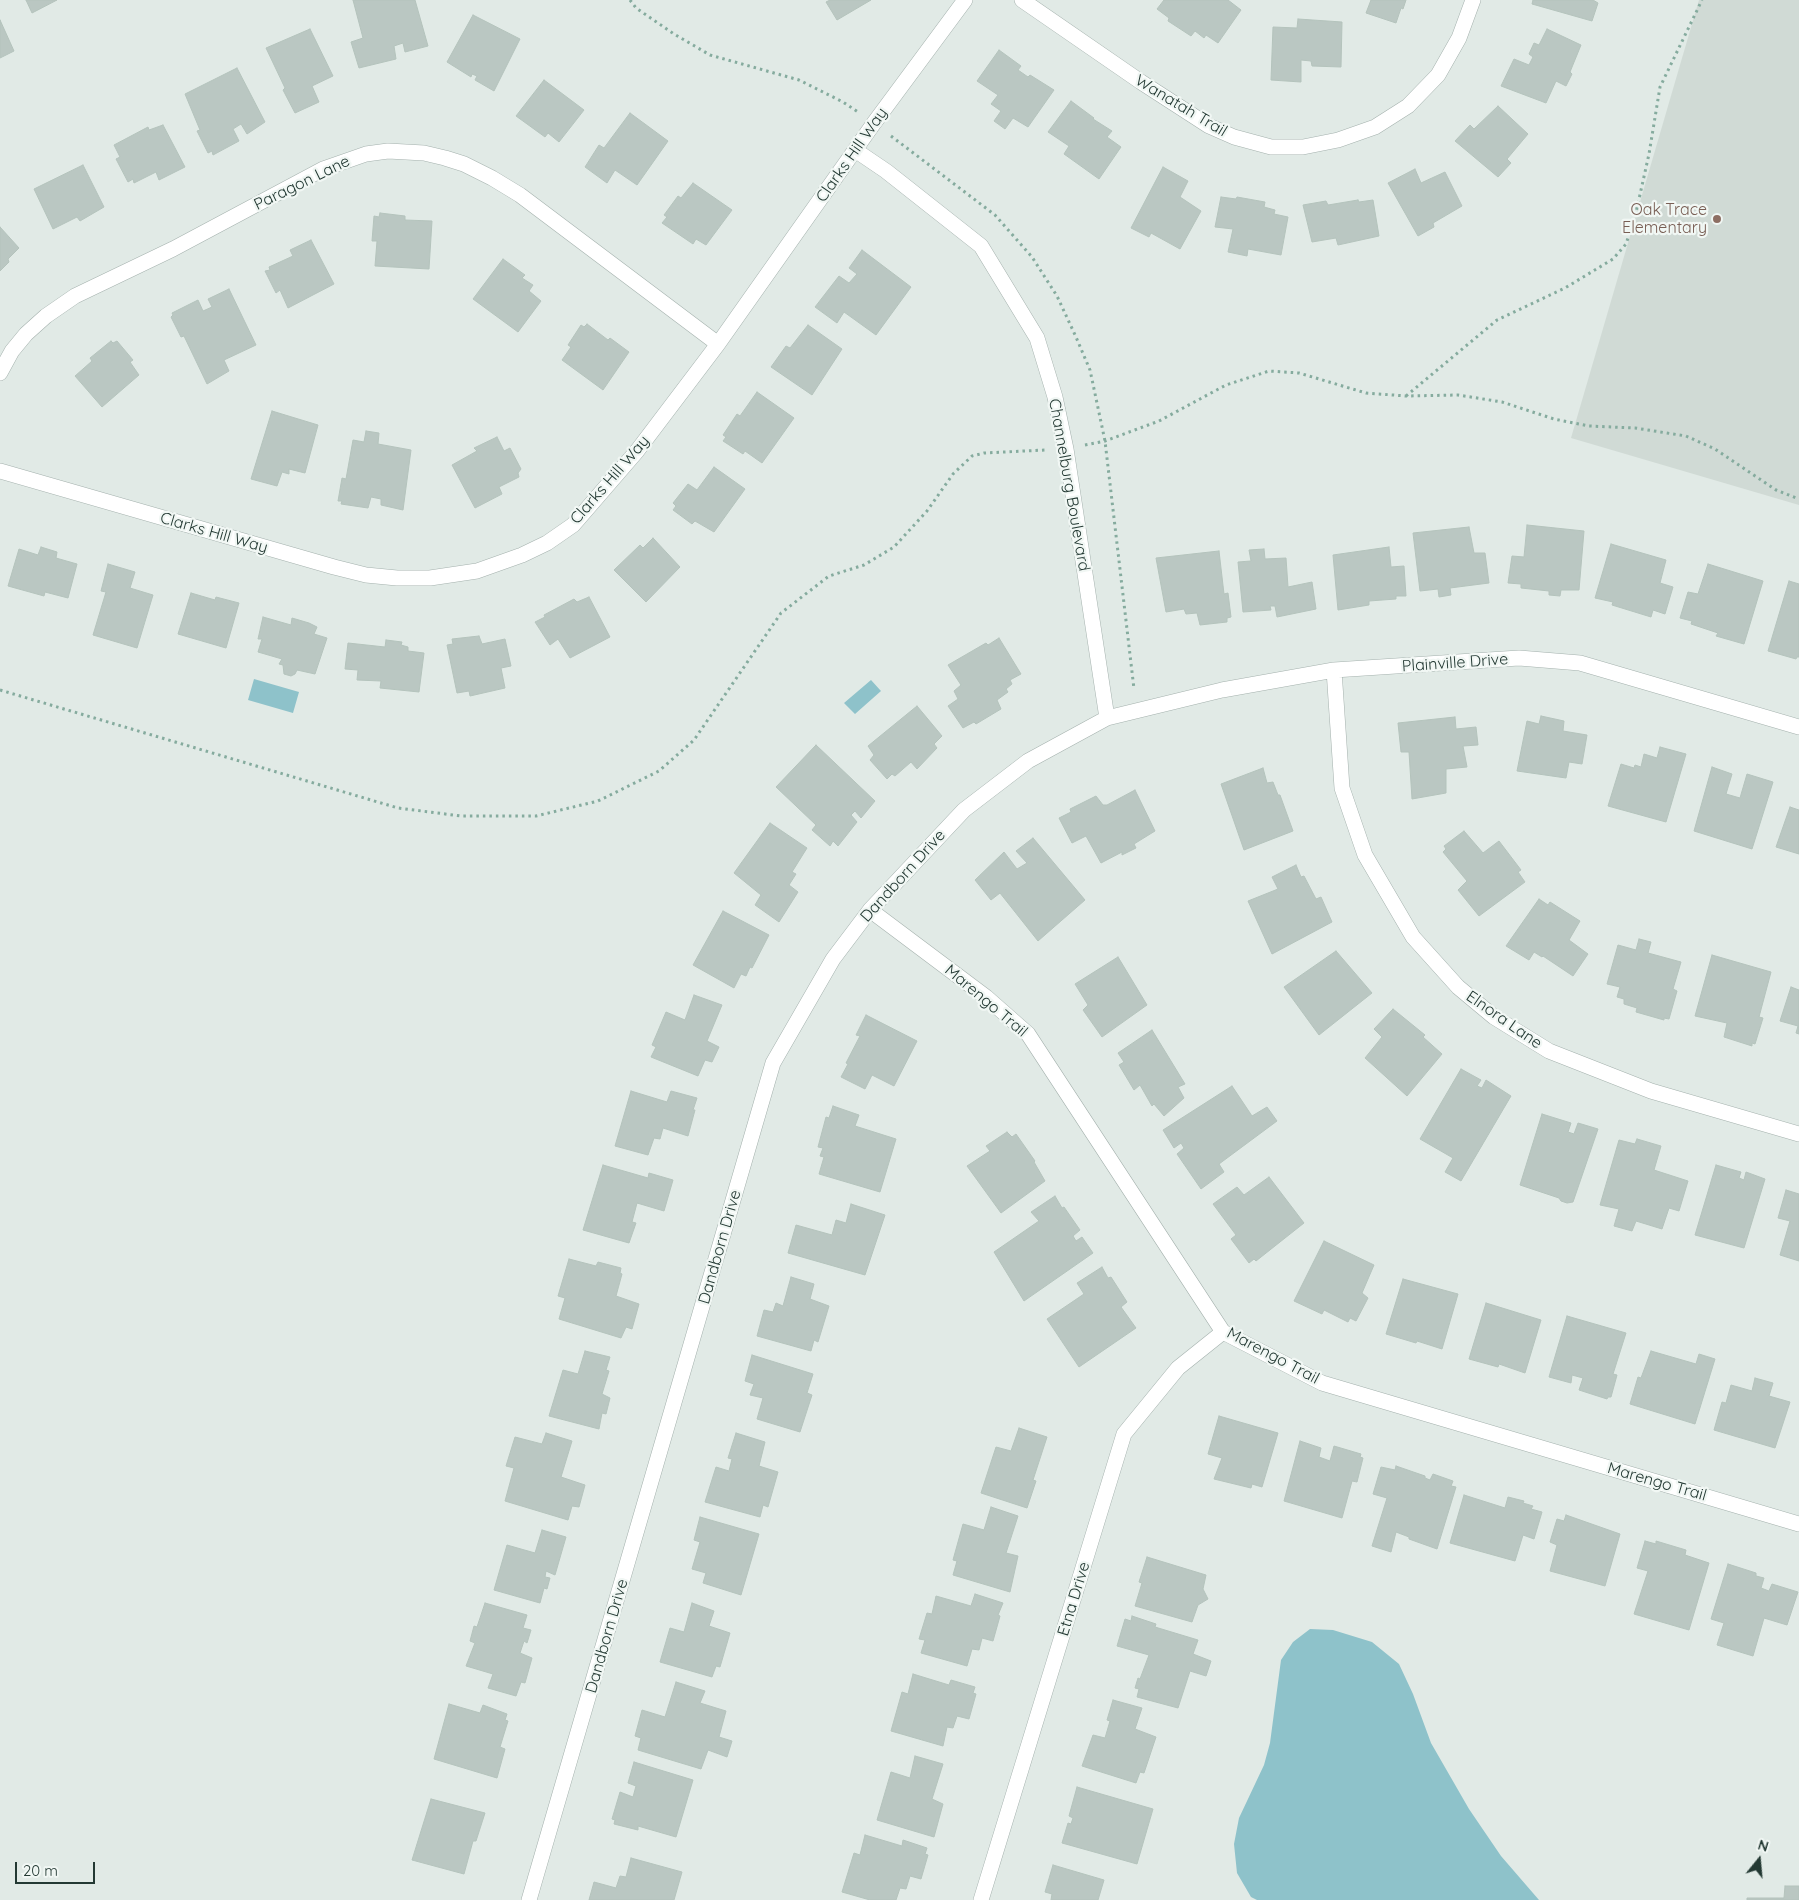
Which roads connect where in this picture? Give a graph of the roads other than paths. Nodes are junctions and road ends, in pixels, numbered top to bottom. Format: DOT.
graph roads {
  1 [pos="965,0"];
  2 [pos="1022,0"];
  3 [pos="1472,0"];
  4 [pos="855,150"];
  5 [pos="718,344"];
  6 [pos="0,373"];
  7 [pos="0,471"];
  8 [pos="1334,670"];
  9 [pos="1107,718"];
  10 [pos="1799,726"];
  11 [pos="870,910"];
  12 [pos="1799,1134"];
  13 [pos="1223,1332"];
  14 [pos="1799,1524"];
  15 [pos="529,1900"];
  16 [pos="981,1900"];
  1 -- 4 [label="street, Clarks Hill Way"];
  2 -- 3 [label="street, Wanatah Trail"];
  4 -- 5 [label="street, Clarks Hill Way"];
  4 -- 9 [label="street, Channelburg Boulevard"];
  5 -- 6 [label="street, Paragon Lane"];
  5 -- 7 [label="street, Clarks Hill Way"];
  8 -- 9 [label="street, Plainville Drive"];
  8 -- 10 [label="street, Plainville Drive"];
  8 -- 12 [label="street, Elnora Lane"];
  9 -- 11 [label="street, Dandborn Drive"];
  11 -- 13 [label="street, Marengo Trail"];
  11 -- 15 [label="street, Dandborn Drive"];
  13 -- 14 [label="street, Marengo Trail"];
  13 -- 16 [label="street, Etna Drive"];
}
